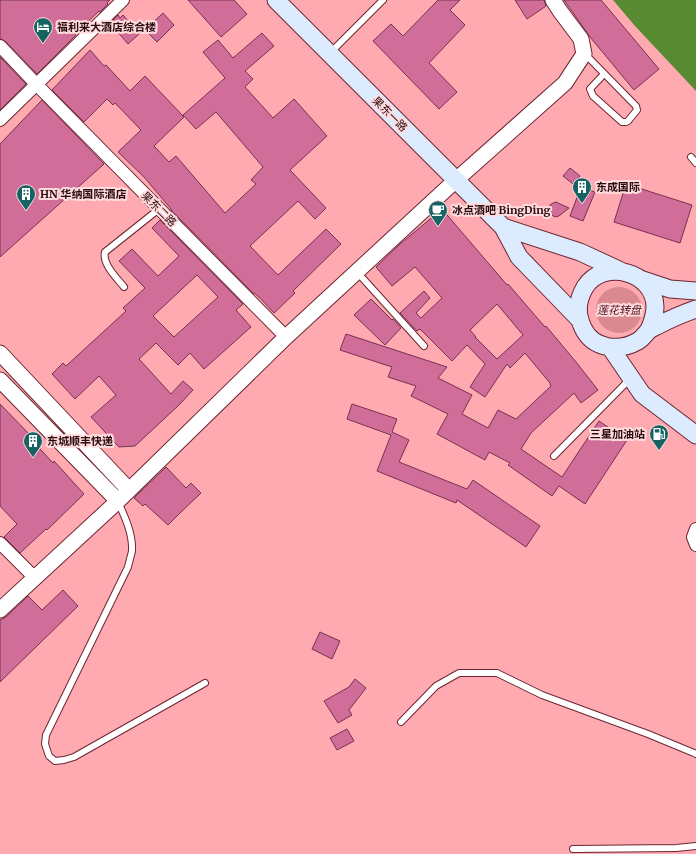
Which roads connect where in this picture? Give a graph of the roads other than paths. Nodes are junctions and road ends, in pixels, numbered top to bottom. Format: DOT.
graph roads {
  1 [pos="123,0"];
  2 [pos="276,0"];
  3 [pos="383,0"];
  4 [pos="553,0"];
  5 [pos="0,46"];
  6 [pos="330,53"];
  7 [pos="584,54"];
  8 [pos="604,74"];
  9 [pos="37,84"];
  10 [pos="0,120"];
  11 [pos="691,157"];
  12 [pos="696,163"];
  13 [pos="456,180"];
  14 [pos="159,209"];
  15 [pos="503,228"];
  16 [pos="621,271"];
  17 [pos="357,272"];
  18 [pos="640,279"];
  19 [pos="124,287"];
  20 [pos="696,291"];
  21 [pos="696,309"];
  22 [pos="579,319"];
  23 [pos="649,330"];
  24 [pos="286,338"];
  25 [pos="424,346"];
  26 [pos="610,347"];
  27 [pos="0,353"];
  28 [pos="631,378"];
  29 [pos="0,380"];
  30 [pos="696,435"];
  31 [pos="554,456"];
  32 [pos="129,490"];
  33 [pos="118,501"];
  34 [pos="696,529"];
  35 [pos="0,543"];
  36 [pos="696,545"];
  37 [pos="35,578"];
  38 [pos="0,610"];
  39 [pos="205,683"];
  40 [pos="401,722"];
  41 [pos="696,754"];
  42 [pos="696,846"];
  43 [pos="573,849"];
  1 -- 9 [label="street"];
  2 -- 6 [label="main road, 果东一路"];
  3 -- 6 [label="lane"];
  4 -- 7 [label="street"];
  5 -- 9 [label="street, 果东二路"];
  6 -- 13 [label="main road, 果东一路"];
  7 -- 8 [label="lane"];
  7 -- 13 [label="street"];
  8 -- 8 [label="lane"];
  9 -- 10 [label="street"];
  9 -- 14 [label="street, 果东二路"];
  11 -- 12 [label="lane"];
  13 -- 15 [label="main road, 果东一路"];
  13 -- 17 [label="street"];
  14 -- 19 [label="lane"];
  14 -- 24 [label="street, 果东二路"];
  15 -- 16 [label="main road"];
  15 -- 22 [label="main road"];
  16 -- 18 [label="main road"];
  16 -- 22 [label="main road"];
  17 -- 24 [label="street"];
  17 -- 25 [label="lane"];
  18 -- 20 [label="main road"];
  18 -- 23 [label="main road"];
  21 -- 23 [label="main road"];
  22 -- 26 [label="main road"];
  23 -- 26 [label="main road"];
  24 -- 32 [label="street"];
  26 -- 28 [label="main road"];
  27 -- 32 [label="street"];
  28 -- 30 [label="main road"];
  28 -- 31 [label="lane"];
  29 -- 33 [label="street"];
  32 -- 33 [label="street"];
  33 -- 37 [label="street"];
  33 -- 39 [label="lane"];
  34 -- 36 [label="street"];
  35 -- 37 [label="street"];
  37 -- 38 [label="street"];
  40 -- 41 [label="lane"];
  42 -- 43 [label="lane"];
}
